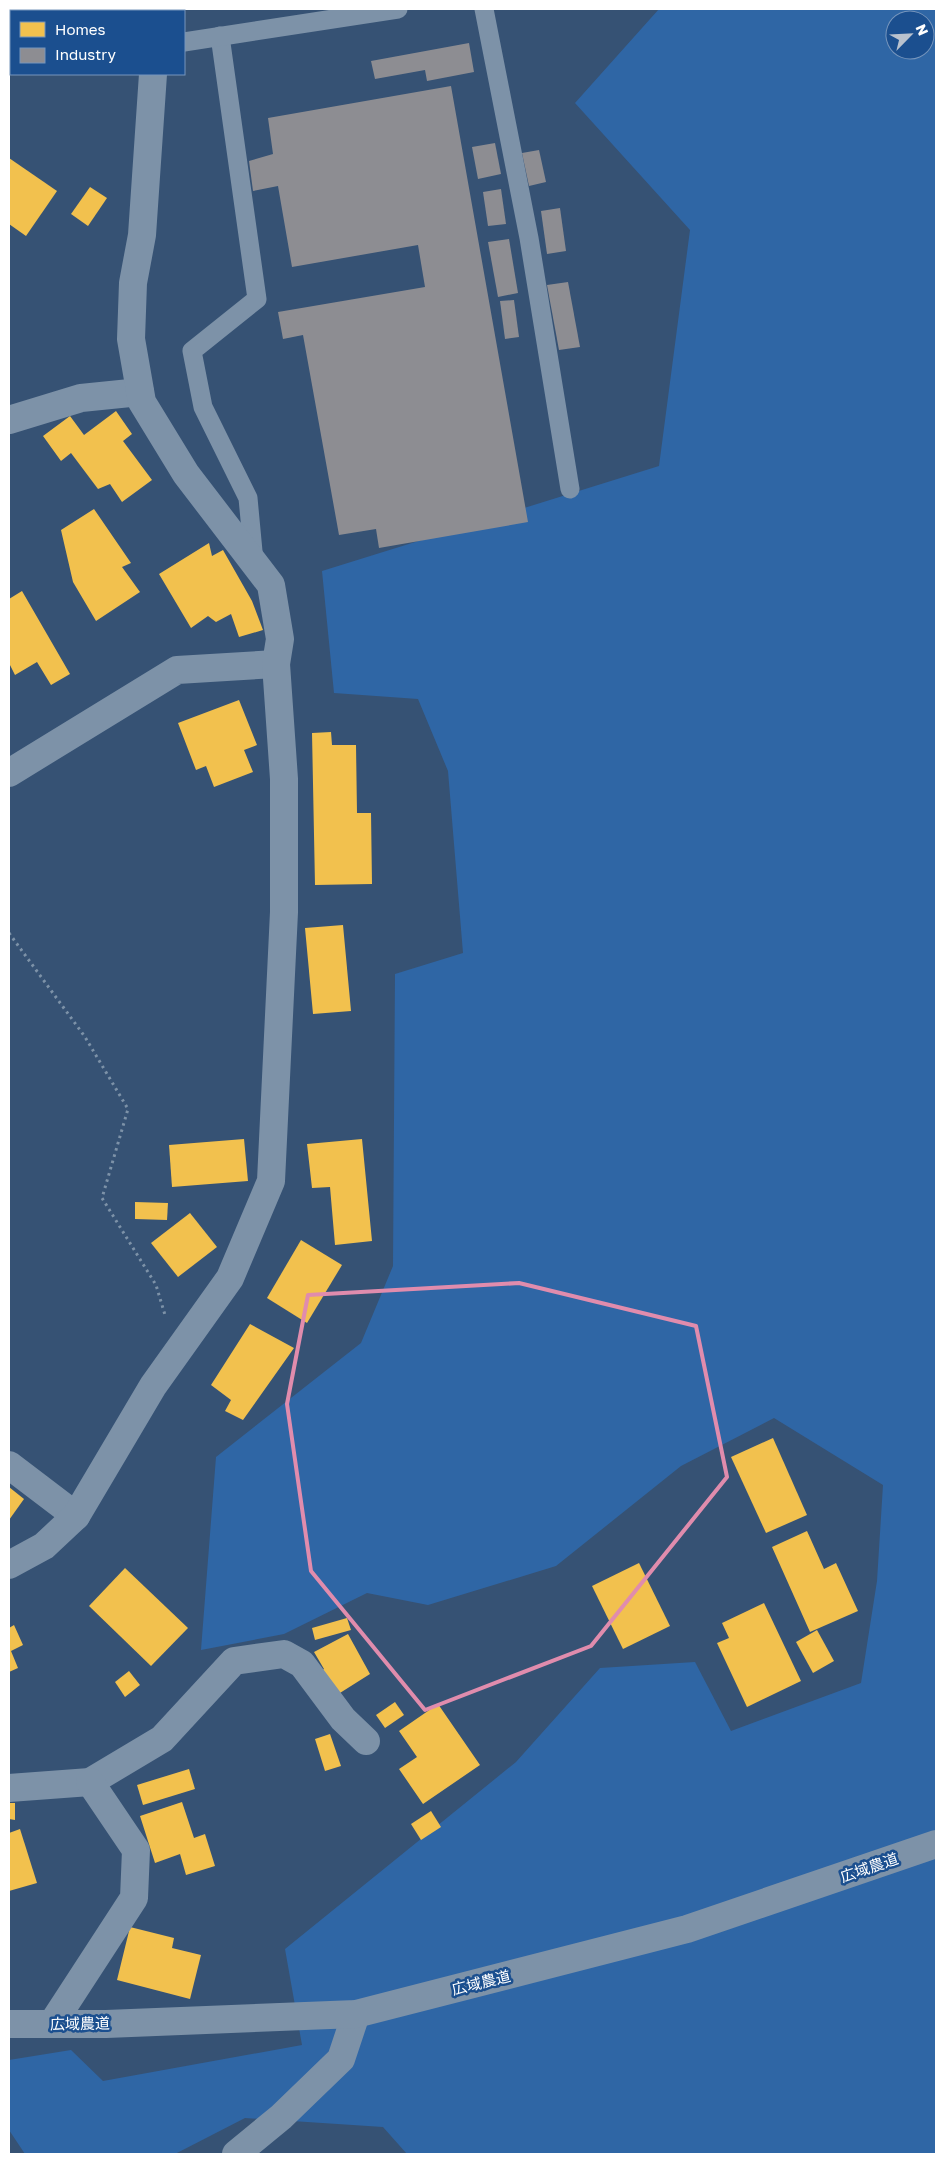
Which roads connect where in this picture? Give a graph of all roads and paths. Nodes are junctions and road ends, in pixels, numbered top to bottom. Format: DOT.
graph roads {
  1 [pos="398,9"];
  2 [pos="484,9"];
  3 [pos="220,36"];
  4 [pos="185,42"];
  5 [pos="153,75"];
  6 [pos="140,392"];
  7 [pos="9,420"];
  8 [pos="570,489"];
  9 [pos="254,562"];
  10 [pos="276,664"];
  11 [pos="9,773"];
  12 [pos="9,933"];
  13 [pos="177,1352"];
  14 [pos="9,1465"];
  15 [pos="76,1516"];
  16 [pos="9,1565"];
  17 [pos="366,1741"];
  18 [pos="90,1782"];
  19 [pos="9,1788"];
  20 [pos="936,1844"];
  21 [pos="356,2014"];
  22 [pos="9,2024"];
  23 [pos="52,2024"];
  24 [pos="236,2154"];
  1 -- 3 [label="lane"];
  2 -- 8 [label="lane"];
  3 -- 4 [label="lane"];
  3 -- 9 [label="lane"];
  5 -- 6 [label="street"];
  6 -- 7 [label="street"];
  6 -- 9 [label="street"];
  9 -- 10 [label="street"];
  10 -- 11 [label="street"];
  10 -- 13 [label="street"];
  12 -- 13 [label="path"];
  13 -- 15 [label="street"];
  14 -- 15 [label="street"];
  15 -- 16 [label="street"];
  17 -- 18 [label="street"];
  18 -- 19 [label="street"];
  18 -- 23 [label="street"];
  20 -- 21 [label="street, 広域農道"];
  21 -- 23 [label="street, 広域農道"];
  21 -- 24 [label="street"];
  22 -- 23 [label="street, 広域農道"];
}
